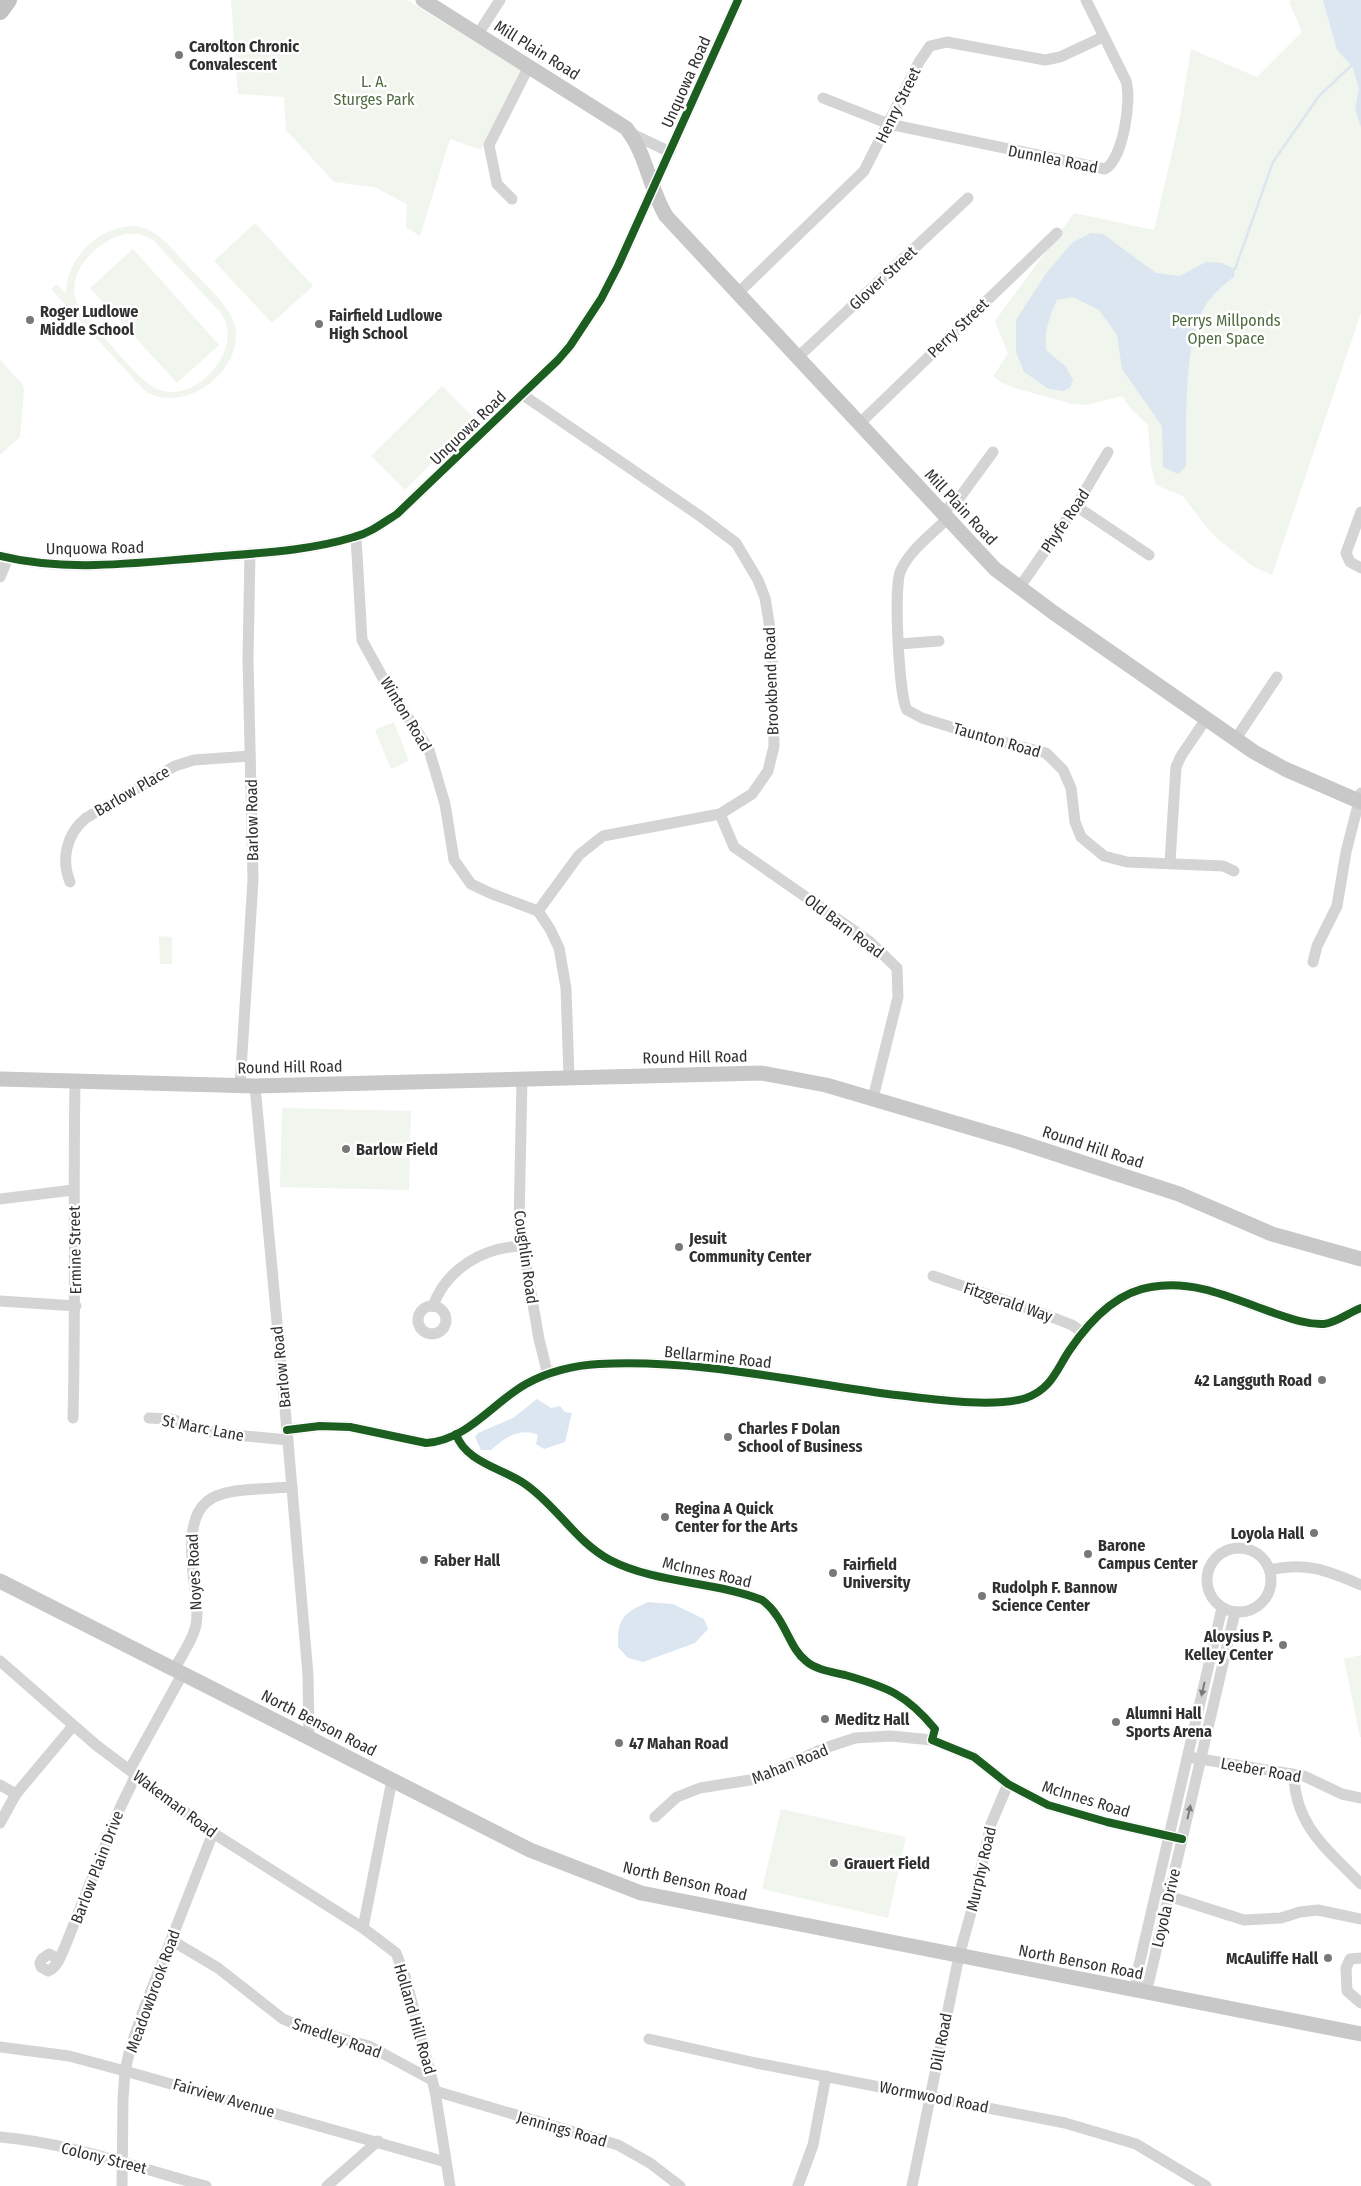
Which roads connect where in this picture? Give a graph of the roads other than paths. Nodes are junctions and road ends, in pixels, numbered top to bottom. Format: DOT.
graph roads {
  1 [pos="8,0"];
  2 [pos="423,0"];
  3 [pos="500,0"];
  4 [pos="738,0"];
  5 [pos="1086,0"];
  6 [pos="0,11"];
  7 [pos="478,34"];
  8 [pos="1104,37"];
  9 [pos="529,66"];
  10 [pos="823,98"];
  11 [pos="889,124"];
  12 [pos="630,133"];
  13 [pos="670,152"];
  14 [pos="654,189"];
  15 [pos="968,198"];
  16 [pos="512,199"];
  17 [pos="1057,232"];
  18 [pos="738,293"];
  19 [pos="798,357"];
  20 [pos="522,395"];
  21 [pos="859,424"];
  22 [pos="993,452"];
  23 [pos="1108,452"];
  24 [pos="1076,506"];
  25 [pos="1361,512"];
  26 [pos="945,516"];
  27 [pos="356,537"];
  28 [pos="250,553"];
  29 [pos="1149,555"];
  30 [pos="4,557"];
  31 [pos="1361,568"];
  32 [pos="0,577"];
  33 [pos="1019,588"];
  34 [pos="938,641"];
  35 [pos="899,644"];
  36 [pos="1276,677"];
  37 [pos="1206,719"];
  38 [pos="1235,740"];
  39 [pos="250,756"];
  40 [pos="1360,798"];
  41 [pos="720,814"];
  42 [pos="1170,862"];
  43 [pos="1234,871"];
  44 [pos="70,882"];
  45 [pos="538,911"];
  46 [pos="1313,962"];
  47 [pos="569,1077"];
  48 [pos="522,1078"];
  49 [pos="0,1079"];
  50 [pos="75,1081"];
  51 [pos="248,1086"];
  52 [pos="873,1098"];
  53 [pos="73,1190"];
  54 [pos="0,1199"];
  55 [pos="521,1246"];
  56 [pos="1361,1259"];
  57 [pos="933,1276"];
  58 [pos="0,1301"];
  59 [pos="76,1306"];
  60 [pos="434,1306"];
  61 [pos="1361,1308"];
  62 [pos="1082,1332"];
  63 [pos="548,1375"];
  64 [pos="73,1418"];
  65 [pos="149,1418"];
  66 [pos="456,1434"];
  67 [pos="287,1435"];
  68 [pos="292,1487"];
  69 [pos="1270,1570"];
  70 [pos="0,1581"];
  71 [pos="1361,1585"];
  72 [pos="1222,1608"];
  73 [pos="1235,1612"];
  74 [pos="0,1661"];
  75 [pos="178,1671"];
  76 [pos="74,1726"];
  77 [pos="309,1738"];
  78 [pos="932,1740"];
  79 [pos="1187,1757"];
  80 [pos="1201,1759"];
  81 [pos="133,1772"];
  82 [pos="1294,1774"];
  83 [pos="392,1780"];
  84 [pos="1008,1784"];
  85 [pos="0,1785"];
  86 [pos="16,1794"];
  87 [pos="1361,1798"];
  88 [pos="655,1817"];
  89 [pos="0,1824"];
  90 [pos="213,1833"];
  91 [pos="1169,1836"];
  92 [pos="1182,1839"];
  93 [pos="1361,1884"];
  94 [pos="1156,1893"];
  95 [pos="1169,1896"];
  96 [pos="1361,1919"];
  97 [pos="363,1928"];
  98 [pos="172,1940"];
  99 [pos="959,1956"];
  100 [pos="1361,1958"];
  101 [pos="59,1959"];
  102 [pos="1139,1991"];
  103 [pos="1361,2003"];
  104 [pos="1361,2034"];
  105 [pos="649,2039"];
  106 [pos="0,2047"];
  107 [pos="125,2071"];
  108 [pos="826,2076"];
  109 [pos="434,2085"];
  110 [pos="930,2097"];
  111 [pos="0,2137"];
  112 [pos="378,2142"];
  113 [pos="123,2162"];
  114 [pos="446,2162"];
  115 [pos="122,2186"];
  116 [pos="206,2186"];
  117 [pos="327,2186"];
  118 [pos="450,2186"];
  119 [pos="680,2186"];
  120 [pos="798,2186"];
  121 [pos="912,2186"];
  122 [pos="1206,2186"];
  1 -- 6 [label="highway"];
  2 -- 7 [label="main road, Mill Plain Road"];
  3 -- 7 [label="street"];
  4 -- 13 [label="street, Unquowa Road"];
  5 -- 8 [label="street, Dunnlea Road"];
  7 -- 9 [label="main road, Mill Plain Road"];
  8 -- 11 [label="street, Henry Street"];
  8 -- 11 [label="street, Dunnlea Road"];
  9 -- 12 [label="main road, Mill Plain Road"];
  9 -- 16 [label="street"];
  10 -- 11 [label="street, Dunnlea Road"];
  11 -- 18 [label="street, Henry Street"];
  12 -- 13 [label="street, Mill Plain Road"];
  12 -- 14 [label="main road, Mill Plain Road"];
  13 -- 14 [label="street, Unquowa Road"];
  14 -- 18 [label="main road, Mill Plain Road"];
  14 -- 20 [label="street, Unquowa Road"];
  15 -- 19 [label="street, Glover Street"];
  17 -- 21 [label="street, Perry Street"];
  18 -- 19 [label="main road, Mill Plain Road"];
  19 -- 21 [label="main road, Mill Plain Road"];
  20 -- 27 [label="street, Unquowa Road"];
  20 -- 41 [label="street, Brookbend Road"];
  21 -- 26 [label="main road, Mill Plain Road"];
  22 -- 26 [label="street, Taunton Road"];
  23 -- 24 [label="street, Phyfe Road"];
  24 -- 29 [label="street"];
  24 -- 33 [label="street, Phyfe Road"];
  25 -- 31 [label="street"];
  26 -- 33 [label="main road, Mill Plain Road"];
  26 -- 35 [label="street, Taunton Road"];
  27 -- 28 [label="street, Unquowa Road"];
  27 -- 45 [label="street, Winton Road"];
  28 -- 30 [label="street, Unquowa Road"];
  28 -- 39 [label="street, Barlow Road"];
  30 -- 32 [label="street"];
  33 -- 37 [label="main road, Mill Plain Road"];
  34 -- 35 [label="street"];
  35 -- 42 [label="street, Taunton Road"];
  36 -- 38 [label="street"];
  37 -- 38 [label="main road, Mill Plain Road"];
  37 -- 42 [label="street"];
  38 -- 40 [label="main road, Mill Plain Road"];
  39 -- 44 [label="street, Barlow Place"];
  39 -- 51 [label="street, Barlow Road"];
  40 -- 46 [label="street"];
  41 -- 45 [label="street, Brookbend Road"];
  41 -- 52 [label="street, Old Barn Road"];
  42 -- 43 [label="street, Taunton Road"];
  45 -- 47 [label="street"];
  47 -- 48 [label="main road, Round Hill Road"];
  47 -- 52 [label="main road, Round Hill Road"];
  48 -- 51 [label="main road, Round Hill Road"];
  48 -- 55 [label="street, Coughlin Road"];
  49 -- 50 [label="main road, Round Hill Road"];
  50 -- 51 [label="main road, Round Hill Road"];
  50 -- 53 [label="street, Ermine Street"];
  51 -- 67 [label="street, Barlow Road"];
  52 -- 56 [label="main road, Round Hill Road"];
  53 -- 54 [label="street"];
  53 -- 59 [label="street, Ermine Street"];
  55 -- 60 [label="street"];
  55 -- 63 [label="street, Coughlin Road"];
  57 -- 62 [label="street, Fitzgerald Way"];
  58 -- 59 [label="street"];
  59 -- 64 [label="street, Ermine Street"];
  61 -- 62 [label="street, Bellarmine Road"];
  62 -- 63 [label="street, Bellarmine Road"];
  63 -- 66 [label="street, Bellarmine Road"];
  65 -- 67 [label="street, St Marc Lane"];
  66 -- 67 [label="street, Bellarmine Road"];
  66 -- 78 [label="street, McInnes Road"];
  67 -- 68 [label="street, Barlow Road"];
  68 -- 75 [label="street, Noyes Road"];
  68 -- 77 [label="street, Barlow Road"];
  69 -- 71 [label="street"];
  69 -- 72 [label="street"];
  69 -- 73 [label="street"];
  70 -- 75 [label="main road, North Benson Road"];
  72 -- 73 [label="street"];
  72 -- 79 [label="street, Loyola Drive, one-way"];
  73 -- 80 [label="street, Loyola Drive"];
  74 -- 76 [label="street, Wakeman Road"];
  75 -- 77 [label="main road, North Benson Road"];
  75 -- 81 [label="street, Noyes Road"];
  76 -- 81 [label="street, Wakeman Road"];
  76 -- 86 [label="street"];
  77 -- 83 [label="main road, North Benson Road"];
  78 -- 84 [label="street, McInnes Road"];
  78 -- 88 [label="street, Mahan Road"];
  79 -- 80 [label="street, Leeber Road"];
  79 -- 91 [label="street, Loyola Drive"];
  80 -- 82 [label="street, Leeber Road"];
  92 -- 80 [label="street, Loyola Drive, one-way"];
  81 -- 90 [label="street, Wakeman Road"];
  81 -- 101 [label="street, Barlow Plain Drive"];
  82 -- 87 [label="street, Leeber Road"];
  82 -- 93 [label="street"];
  83 -- 97 [label="street"];
  83 -- 99 [label="main road, North Benson Road"];
  84 -- 91 [label="street, McInnes Road"];
  84 -- 99 [label="street, Murphy Road"];
  85 -- 86 [label="street"];
  86 -- 89 [label="street"];
  90 -- 97 [label="street, Wakeman Road"];
  90 -- 98 [label="street, Meadowbrook Road"];
  91 -- 92 [label="street, McInnes Road"];
  91 -- 94 [label="street, Loyola Drive"];
  92 -- 95 [label="street, Loyola Drive"];
  94 -- 95 [label="street"];
  94 -- 102 [label="street, Loyola Drive"];
  95 -- 96 [label="street"];
  95 -- 102 [label="street, Loyola Drive"];
  97 -- 109 [label="street, Holland Hill Road"];
  98 -- 107 [label="street, Meadowbrook Road"];
  98 -- 109 [label="street, Smedley Road"];
  99 -- 102 [label="main road, North Benson Road"];
  99 -- 110 [label="street, Dill Road"];
  100 -- 103 [label="street"];
  102 -- 104 [label="main road, North Benson Road"];
  105 -- 108 [label="street, Wormwood Road"];
  106 -- 107 [label="street, Fairview Avenue"];
  107 -- 112 [label="street, Fairview Avenue"];
  107 -- 113 [label="street, Meadowbrook Road"];
  108 -- 110 [label="street, Wormwood Road"];
  108 -- 120 [label="street"];
  109 -- 114 [label="street, Holland Hill Road"];
  109 -- 119 [label="street, Jennings Road"];
  110 -- 121 [label="street, Dill Road"];
  110 -- 122 [label="street, Wormwood Road"];
  111 -- 113 [label="street, Colony Street"];
  112 -- 114 [label="street, Fairview Avenue"];
  112 -- 117 [label="street"];
  113 -- 115 [label="street, Meadowbrook Road"];
  113 -- 116 [label="street, Colony Street"];
  114 -- 118 [label="street, Holland Hill Road"];
}
